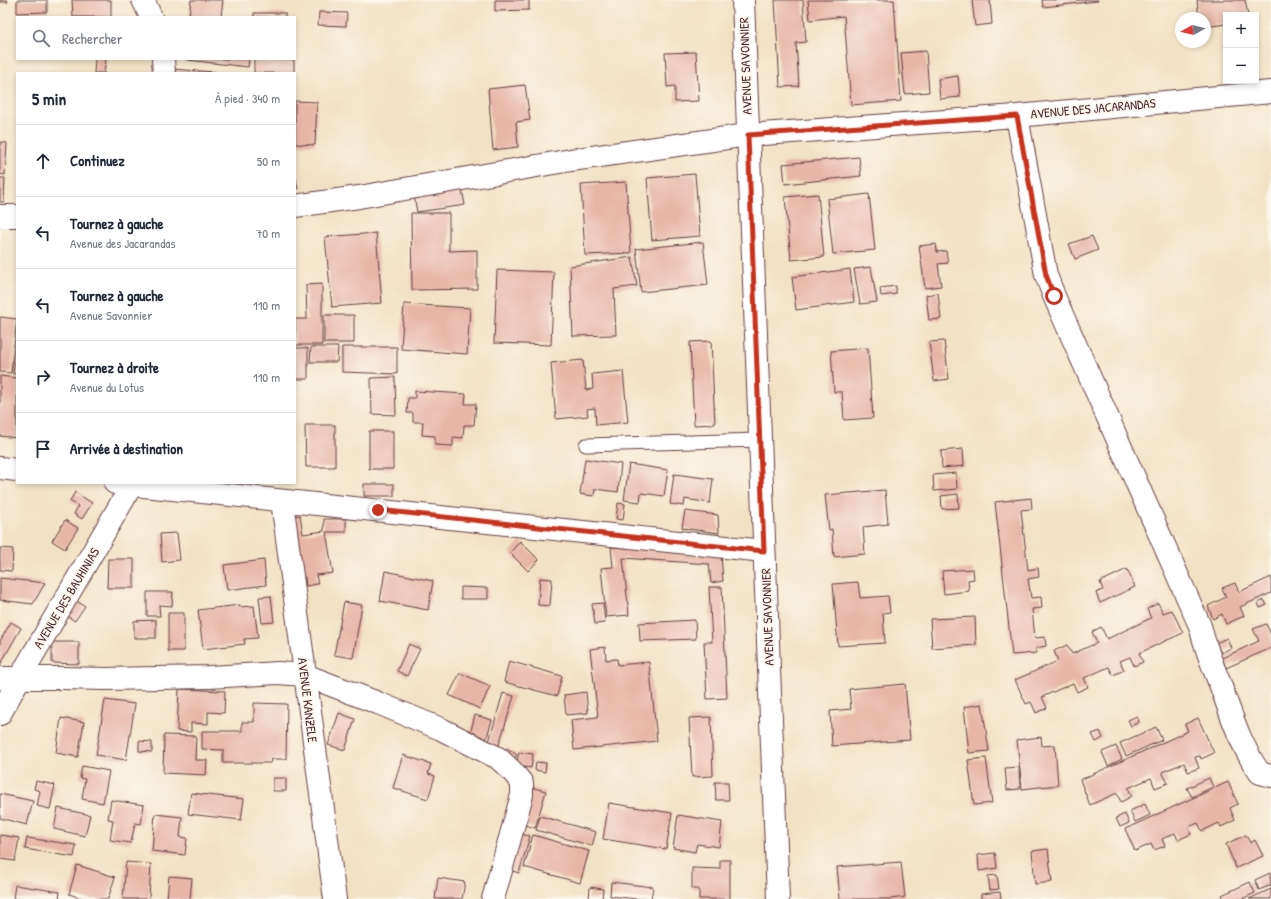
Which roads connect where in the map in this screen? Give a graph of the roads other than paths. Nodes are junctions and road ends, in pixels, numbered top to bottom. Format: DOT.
graph roads {
  1 [pos="144,0"];
  2 [pos="743,0"];
  3 [pos="151,16"];
  4 [pos="163,60"];
  5 [pos="164,72"];
  6 [pos="1271,92"];
  7 [pos="1017,116"];
  8 [pos="748,135"];
  9 [pos="296,206"];
  10 [pos="0,216"];
  11 [pos="16,216"];
  12 [pos="760,440"];
  13 [pos="586,445"];
  14 [pos="0,468"];
  15 [pos="16,470"];
  16 [pos="127,484"];
  17 [pos="282,501"];
  18 [pos="764,551"];
  19 [pos="305,675"];
  20 [pos="9,679"];
  21 [pos="0,714"];
  22 [pos="1271,776"];
  23 [pos="335,899"];
  24 [pos="493,899"];
  25 [pos="778,899"];
  1 -- 3 [label="street"];
  2 -- 8 [label="street, AVENUE SAVONNIER"];
  4 -- 5 [label="street"];
  6 -- 7 [label="street, AVENUE DES JACARANDAS"];
  7 -- 8 [label="street, AVENUE DES JACARANDAS"];
  7 -- 22 [label="street"];
  8 -- 9 [label="street, AVENUE DES JACARANDAS"];
  8 -- 12 [label="street, AVENUE SAVONNIER"];
  10 -- 11 [label="street"];
  12 -- 13 [label="lane"];
  12 -- 18 [label="street, AVENUE SAVONNIER"];
  14 -- 15 [label="street"];
  16 -- 17 [label="street"];
  16 -- 20 [label="street, AVENUE DES BAUHINIAS"];
  17 -- 18 [label="street"];
  17 -- 19 [label="street, AVENUE KANZELE"];
  18 -- 25 [label="street, AVENUE SAVONNIER"];
  19 -- 20 [label="street"];
  19 -- 23 [label="street, AVENUE KANZELE"];
  19 -- 24 [label="street"];
  20 -- 21 [label="street, AVENUE DES BAUHINIAS"];
}
